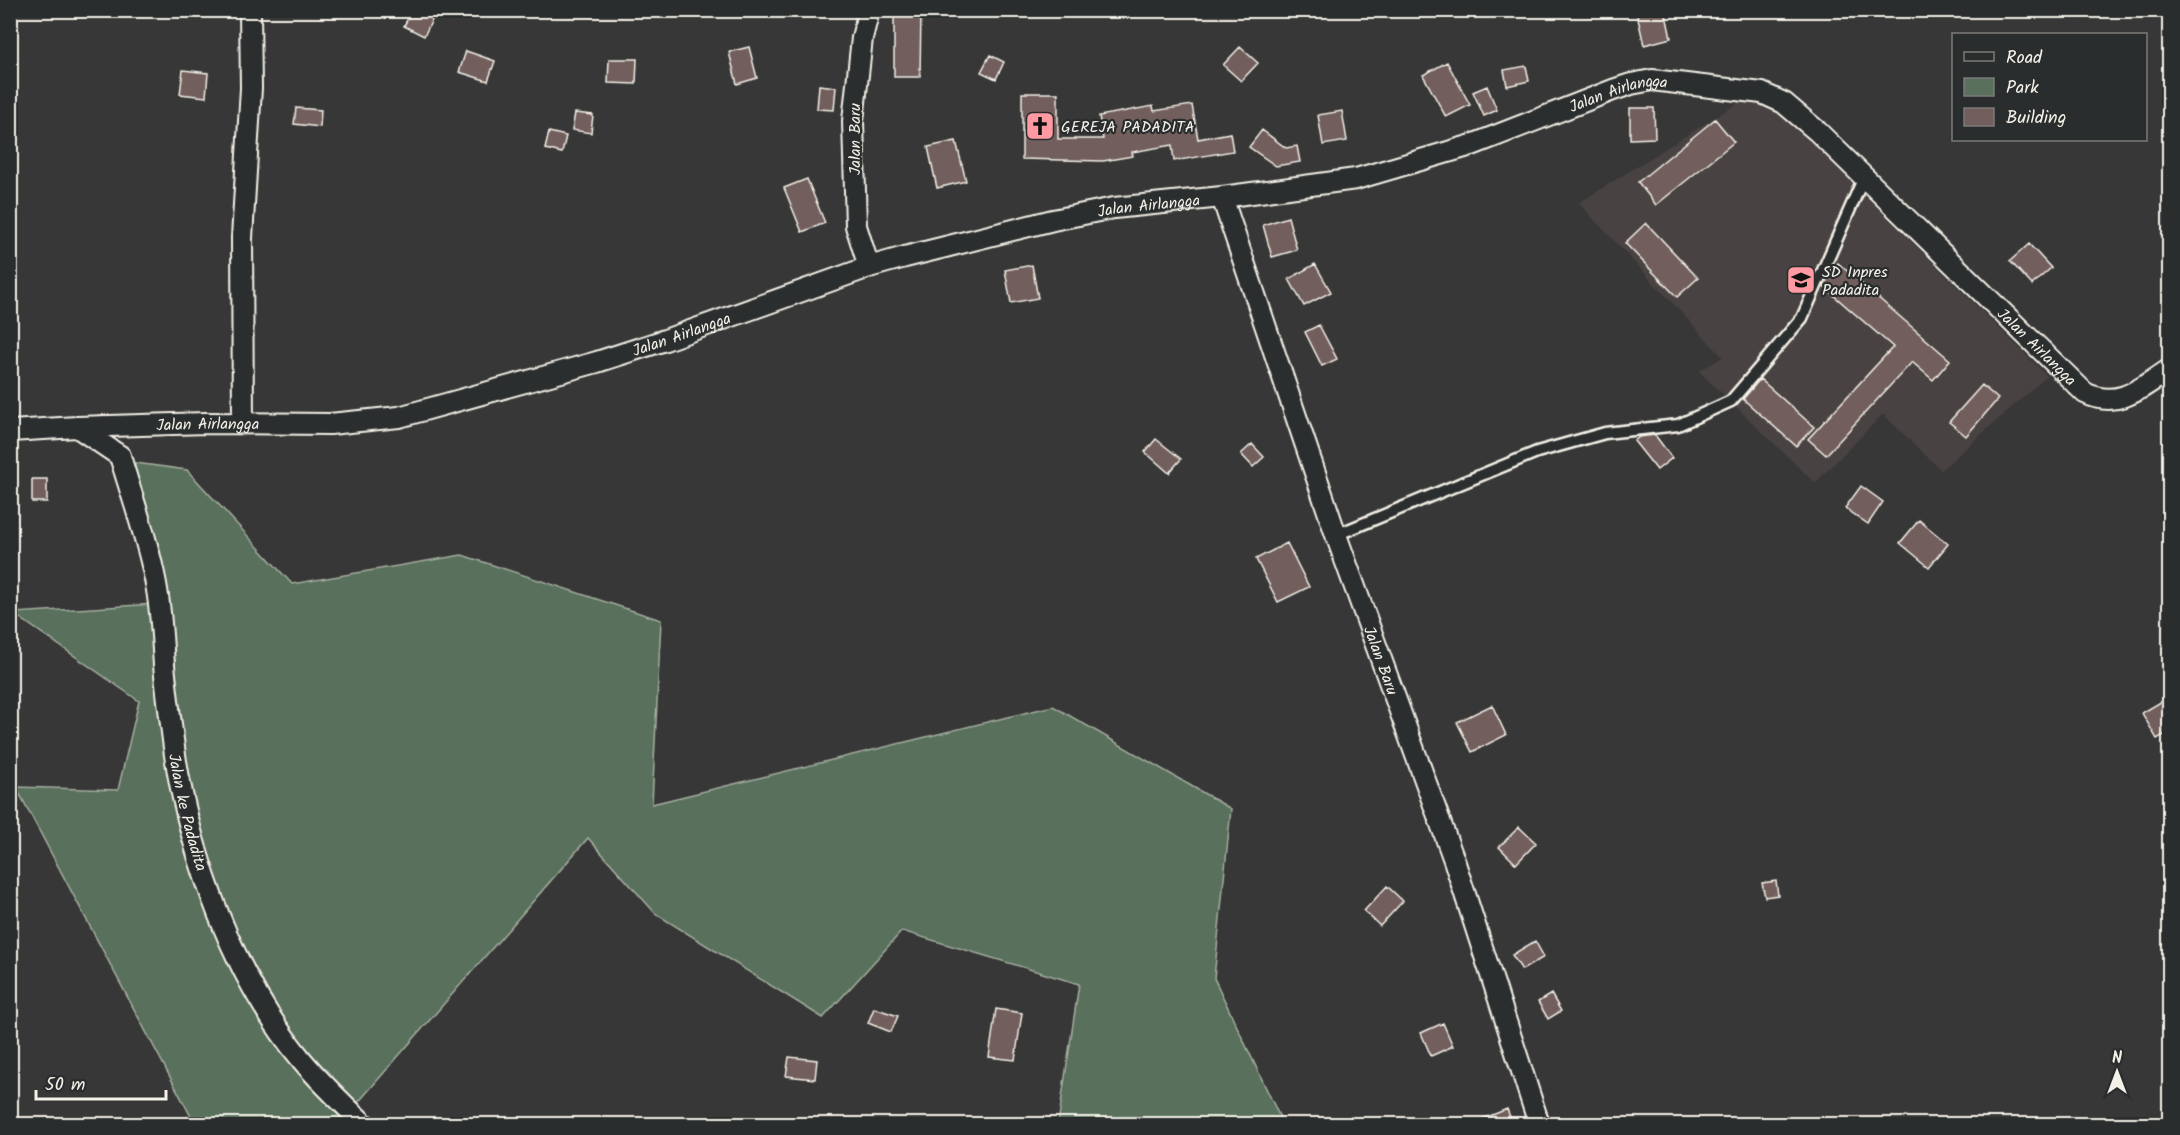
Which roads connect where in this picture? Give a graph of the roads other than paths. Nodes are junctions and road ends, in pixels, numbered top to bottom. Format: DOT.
graph roads {
  1 [pos="250,10"];
  2 [pos="869,10"];
  3 [pos="1864,177"];
  4 [pos="1222,197"];
  5 [pos="869,267"];
  6 [pos="2169,369"];
  7 [pos="243,422"];
  8 [pos="131,425"];
  9 [pos="76,427"];
  10 [pos="10,431"];
  11 [pos="120,456"];
  12 [pos="1336,535"];
  13 [pos="364,1125"];
  14 [pos="1539,1125"];
  1 -- 7 [label="street"];
  2 -- 5 [label="street, Jalan Baru"];
  3 -- 4 [label="street, Jalan Airlangga"];
  3 -- 6 [label="street, Jalan Airlangga"];
  3 -- 12 [label="lane"];
  4 -- 5 [label="street, Jalan Airlangga"];
  4 -- 12 [label="street, Jalan Baru"];
  5 -- 7 [label="street, Jalan Airlangga"];
  7 -- 8 [label="street, Jalan Airlangga"];
  8 -- 9 [label="street, Jalan Airlangga"];
  8 -- 11 [label="street"];
  9 -- 10 [label="street, Jalan Airlangga"];
  9 -- 11 [label="street"];
  11 -- 13 [label="street, Jalan ke Padadita"];
  12 -- 14 [label="street, Jalan Baru"];
}
